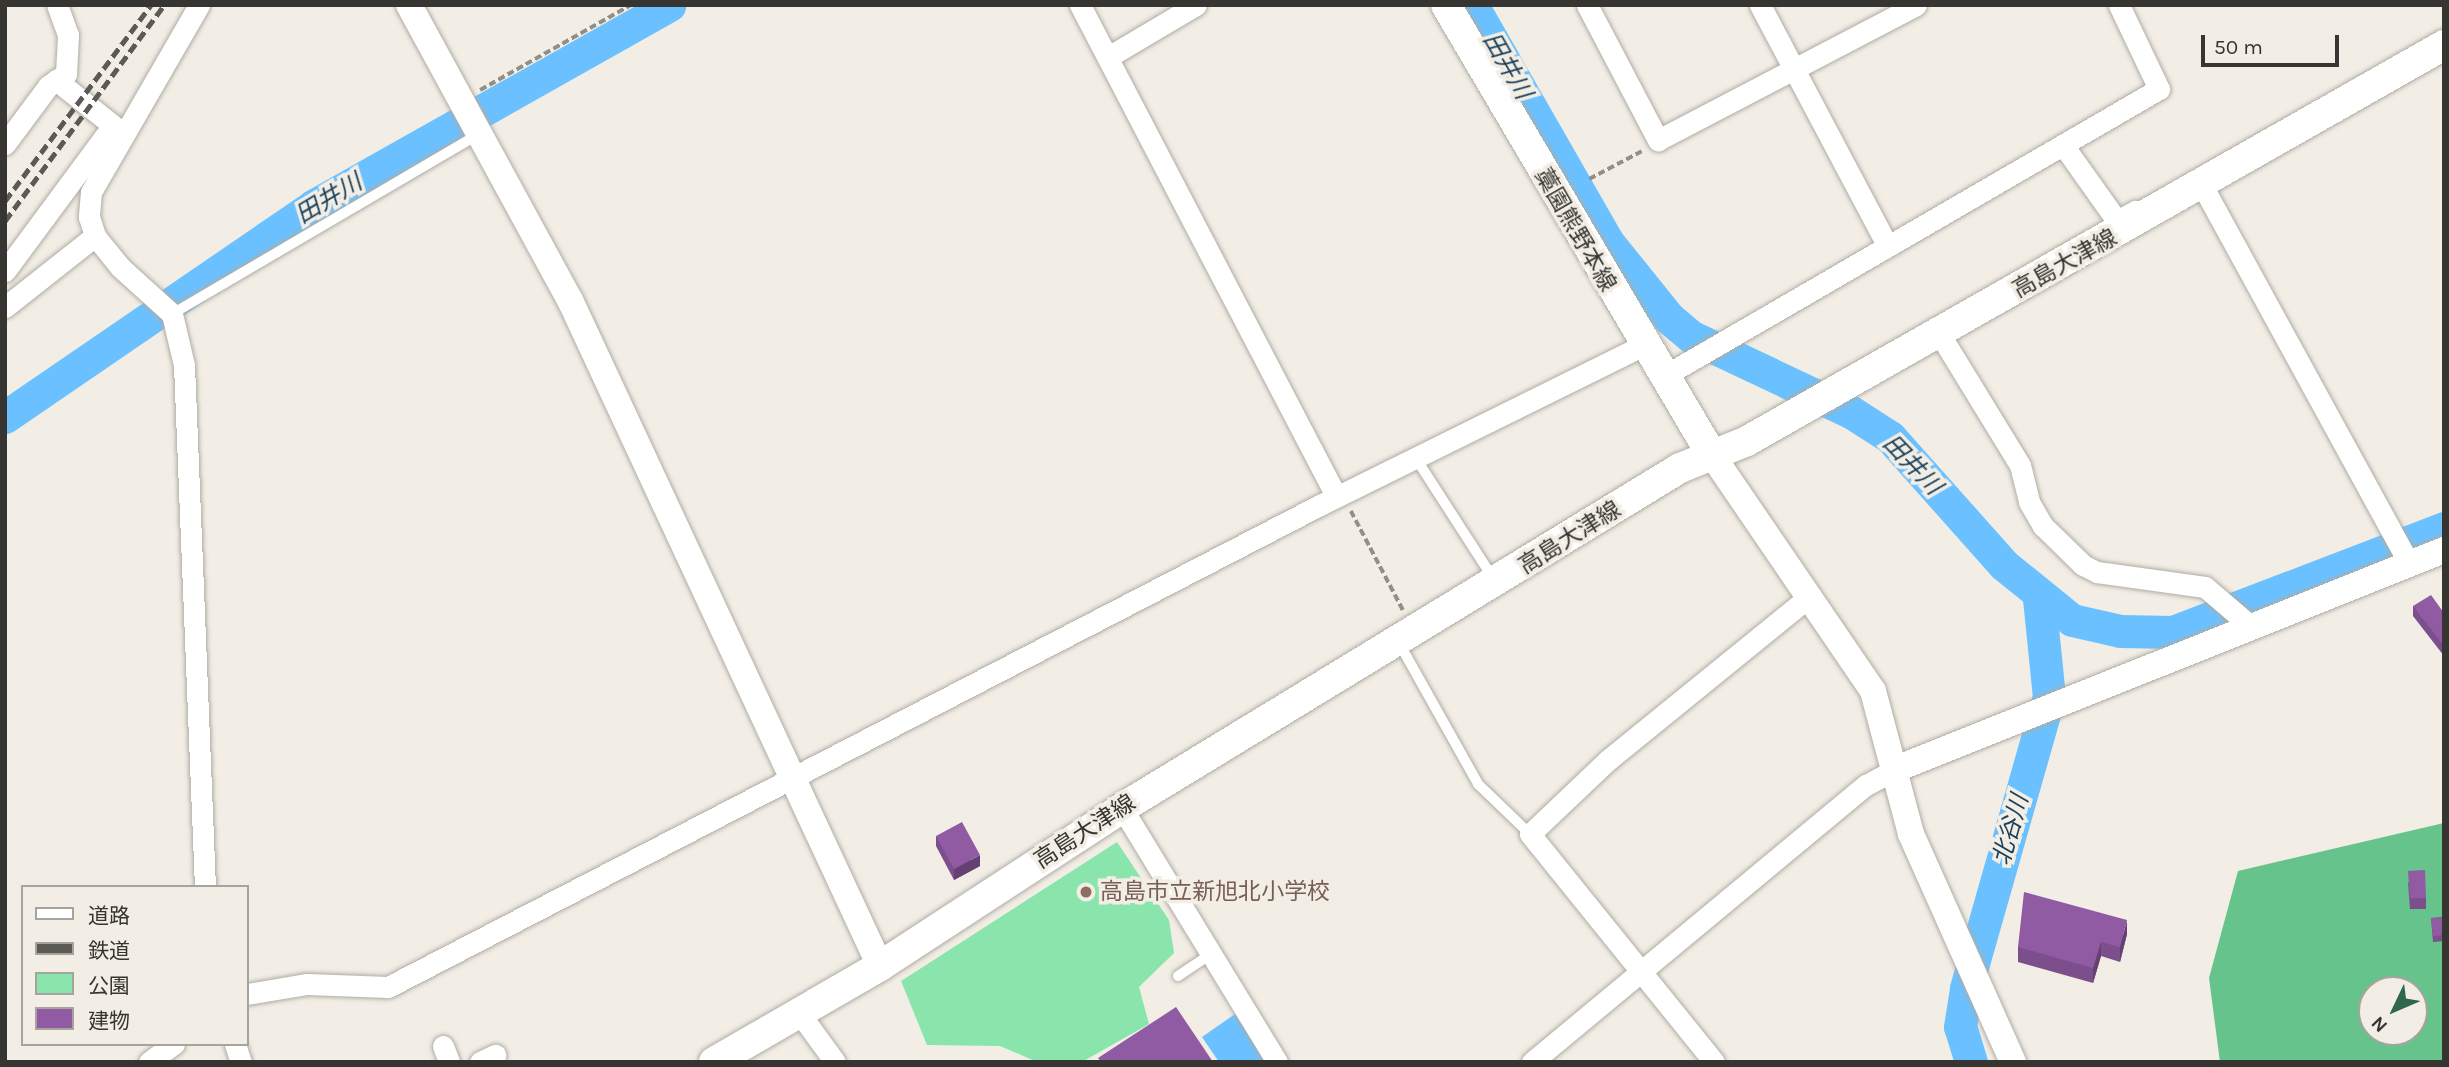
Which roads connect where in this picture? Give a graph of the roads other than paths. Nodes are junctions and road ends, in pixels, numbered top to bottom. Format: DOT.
graph roads {
  1 [pos="57,5"];
  2 [pos="199,5"];
  3 [pos="409,5"];
  4 [pos="1080,5"];
  5 [pos="1196,5"];
  6 [pos="1446,5"];
  7 [pos="1587,5"];
  8 [pos="1760,5"];
  9 [pos="1916,5"];
  10 [pos="2119,5"];
  11 [pos="2444,45"];
  12 [pos="1108,57"];
  13 [pos="1793,69"];
  14 [pos="56,80"];
  15 [pos="471,117"];
  16 [pos="124,134"];
  17 [pos="5,144"];
  18 [pos="2063,145"];
  19 [pos="2193,193"];
  20 [pos="95,236"];
  21 [pos="1887,245"];
  22 [pos="5,271"];
  23 [pos="5,307"];
  24 [pos="171,313"];
  25 [pos="1939,333"];
  26 [pos="1642,346"];
  27 [pos="1664,376"];
  28 [pos="1710,452"];
  29 [pos="1415,457"];
  30 [pos="1336,496"];
  31 [pos="2444,550"];
  32 [pos="2408,559"];
  33 [pos="1497,584"];
  34 [pos="1810,596"];
  35 [pos="2249,623"];
  36 [pos="1407,638"];
  37 [pos="1896,769"];
  38 [pos="790,776"];
  39 [pos="1122,808"];
  40 [pos="1530,834"];
  41 [pos="205,885"];
  42 [pos="1214,952"];
  43 [pos="880,966"];
  44 [pos="1642,972"];
  45 [pos="1178,976"];
  46 [pos="248,994"];
  47 [pos="800,1014"];
  48 [pos="171,1046"];
  49 [pos="149,1062"];
  50 [pos="714,1062"];
  51 [pos="835,1062"];
  52 [pos="1277,1062"];
  53 [pos="1532,1062"];
  54 [pos="1714,1062"];
  55 [pos="2013,1062"];
  1 -- 14 [label="street"];
  2 -- 16 [label="street"];
  3 -- 15 [label="street"];
  4 -- 12 [label="street"];
  5 -- 12 [label="street"];
  6 -- 26 [label="main road, 藁園熊野本線"];
  7 -- 13 [label="street"];
  8 -- 13 [label="street"];
  9 -- 13 [label="street"];
  10 -- 18 [label="street"];
  11 -- 19 [label="main road, 高島大津線"];
  12 -- 30 [label="street"];
  13 -- 21 [label="street"];
  14 -- 16 [label="street"];
  14 -- 17 [label="street"];
  15 -- 24 [label="lane"];
  15 -- 38 [label="street"];
  16 -- 20 [label="street"];
  16 -- 22 [label="street"];
  18 -- 19 [label="street"];
  18 -- 21 [label="street"];
  19 -- 25 [label="main road, 高島大津線"];
  19 -- 32 [label="street"];
  20 -- 23 [label="street"];
  20 -- 24 [label="street"];
  21 -- 27 [label="street"];
  24 -- 41 [label="street"];
  25 -- 28 [label="main road, 高島大津線"];
  25 -- 35 [label="street"];
  26 -- 27 [label="main road, 藁園熊野本線"];
  26 -- 29 [label="street"];
  27 -- 28 [label="main road, 藁園熊野本線"];
  28 -- 33 [label="main road, 高島大津線"];
  28 -- 34 [label="street"];
  29 -- 30 [label="street"];
  29 -- 33 [label="lane"];
  30 -- 38 [label="street"];
  31 -- 32 [label="street"];
  32 -- 35 [label="street"];
  33 -- 36 [label="main road, 高島大津線"];
  34 -- 37 [label="street"];
  34 -- 40 [label="street"];
  35 -- 37 [label="street"];
  36 -- 39 [label="main road, 高島大津線"];
  36 -- 40 [label="lane"];
  37 -- 44 [label="street"];
  37 -- 55 [label="street"];
  38 -- 43 [label="street"];
  38 -- 46 [label="street"];
  39 -- 42 [label="street"];
  39 -- 43 [label="main road, 高島大津線"];
  40 -- 44 [label="street"];
  42 -- 45 [label="lane"];
  42 -- 52 [label="street"];
  43 -- 47 [label="main road, 高島大津線"];
  44 -- 53 [label="street"];
  44 -- 54 [label="street"];
  47 -- 50 [label="main road, 高島大津線"];
  47 -- 51 [label="street"];
  48 -- 49 [label="street"];
}
